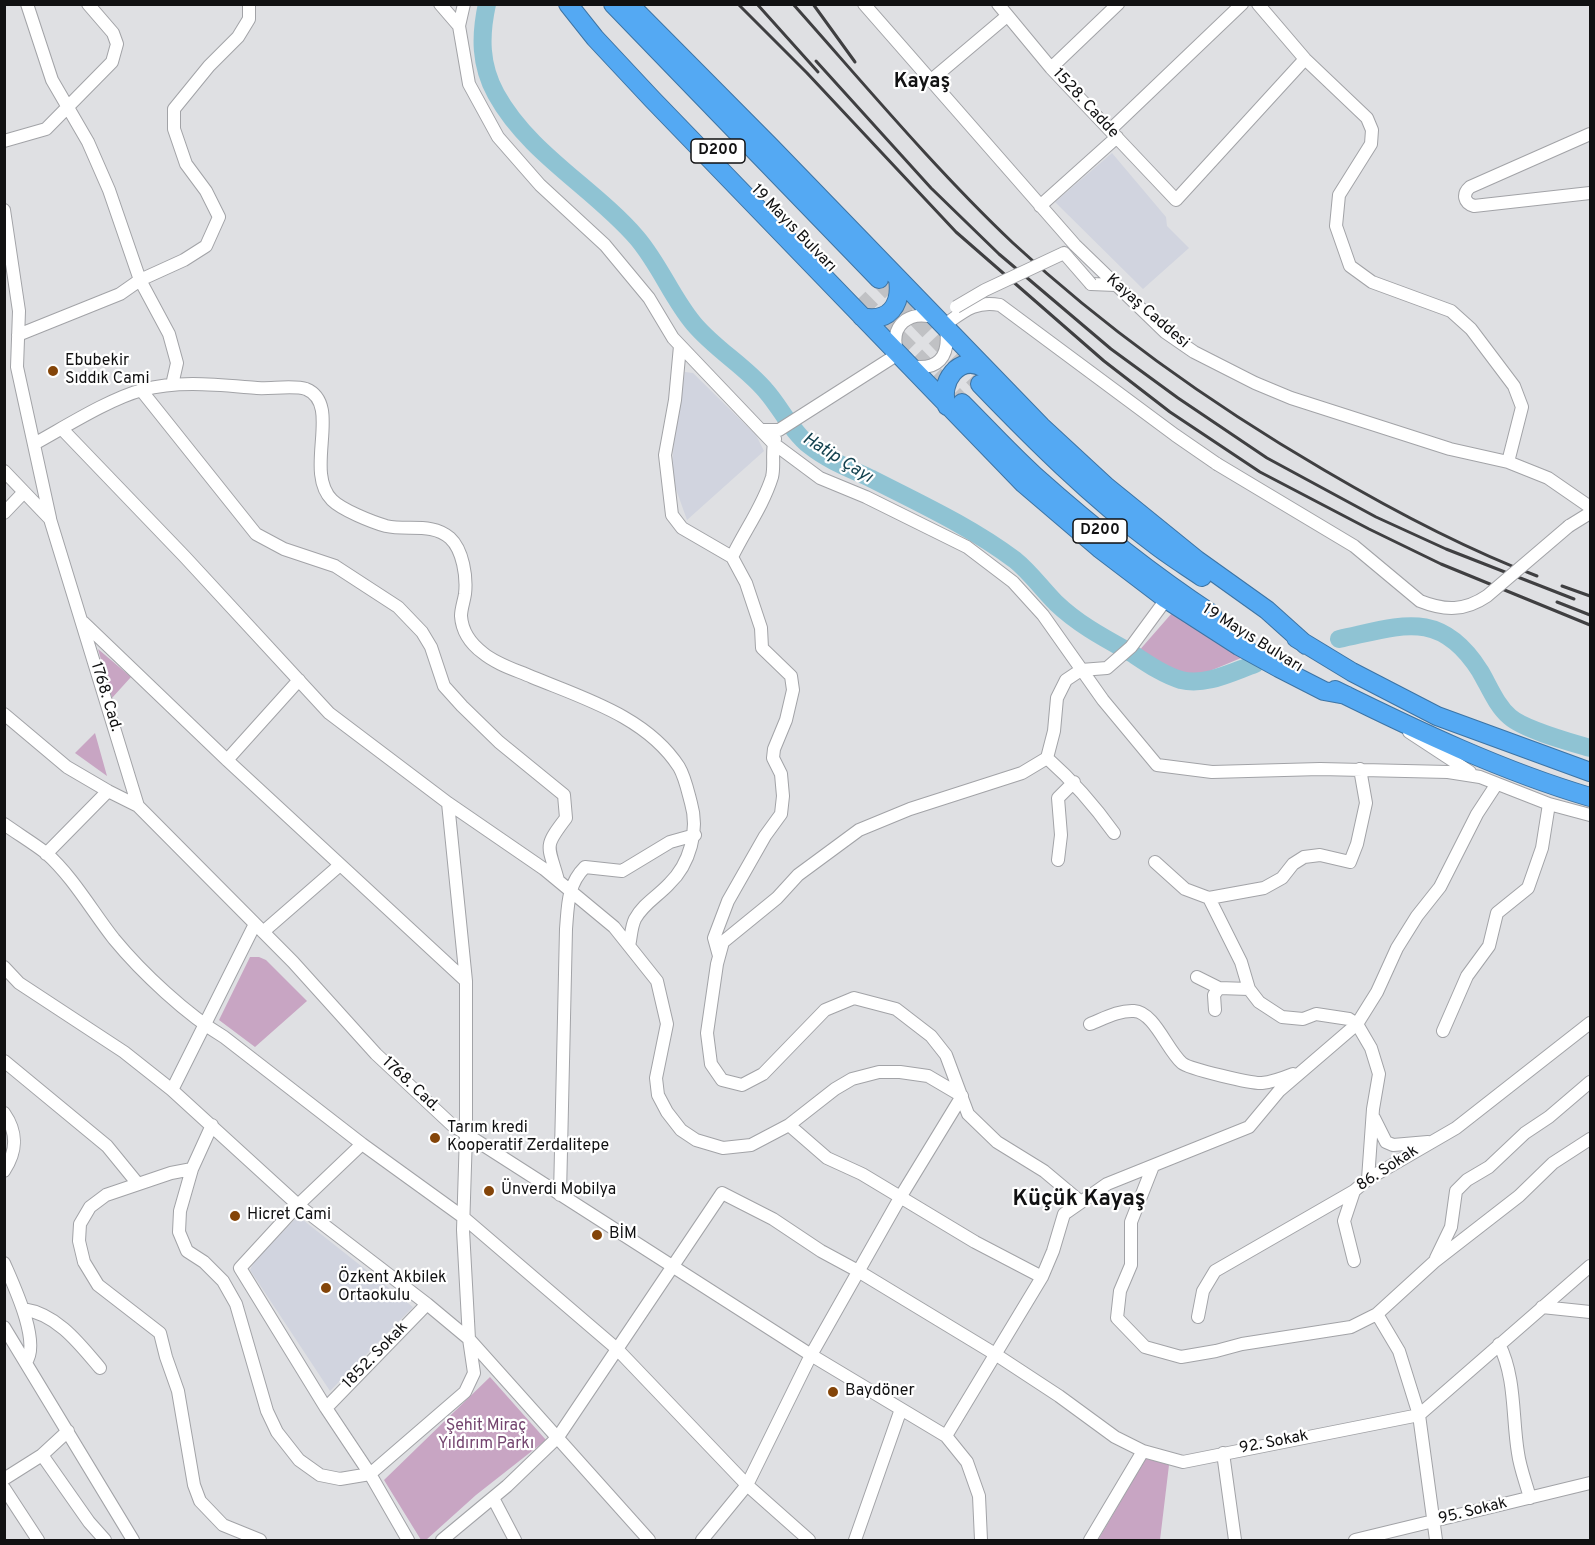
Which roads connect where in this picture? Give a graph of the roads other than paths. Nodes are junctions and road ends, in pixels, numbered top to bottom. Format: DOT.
graph roads {
  1 [pos="27,4"];
  2 [pos="88,4"];
  3 [pos="249,4"];
  4 [pos="440,4"];
  5 [pos="464,4"];
  6 [pos="568,4"];
  7 [pos="577,4"];
  8 [pos="613,4"];
  9 [pos="629,4"];
  10 [pos="864,4"];
  11 [pos="998,4"];
  12 [pos="1119,4"];
  13 [pos="1242,4"];
  14 [pos="1258,4"];
  15 [pos="1007,16"];
  16 [pos="459,26"];
  17 [pos="1305,59"];
  18 [pos="1051,68"];
  19 [pos="930,81"];
  20 [pos="69,106"];
  21 [pos="1113,134"];
  22 [pos="1590,134"];
  23 [pos="4,141"];
  24 [pos="1590,193"];
  25 [pos="1040,206"];
  26 [pos="4,210"];
  27 [pos="8,250"];
  28 [pos="879,279"];
  29 [pos="898,279"];
  30 [pos="140,280"];
  31 [pos="1116,285"];
  32 [pos="859,298"];
  33 [pos="862,317"];
  34 [pos="947,320"];
  35 [pos="18,335"];
  36 [pos="680,346"];
  37 [pos="904,360"];
  38 [pos="982,376"];
  39 [pos="172,385"];
  40 [pos="141,390"];
  41 [pos="954,405"];
  42 [pos="62,429"];
  43 [pos="761,430"];
  44 [pos="779,430"];
  45 [pos="773,443"];
  46 [pos="34,444"];
  47 [pos="1508,462"];
  48 [pos="4,471"];
  49 [pos="24,492"];
  50 [pos="1590,507"];
  51 [pos="4,513"];
  52 [pos="1590,513"];
  53 [pos="50,519"];
  54 [pos="732,557"];
  55 [pos="1170,594"];
  56 [pos="82,621"];
  57 [pos="1250,646"];
  58 [pos="1081,670"];
  59 [pos="299,680"];
  60 [pos="1346,696"];
  61 [pos="4,714"];
  62 [pos="1384,714"];
  63 [pos="1433,750"];
  64 [pos="1047,758"];
  65 [pos="227,760"];
  66 [pos="1360,769"];
  67 [pos="1419,771"];
  68 [pos="1590,772"];
  69 [pos="1480,777"];
  70 [pos="1074,782"];
  71 [pos="1496,785"];
  72 [pos="108,791"];
  73 [pos="1590,797"];
  74 [pos="448,803"];
  75 [pos="1549,804"];
  76 [pos="138,806"];
  77 [pos="1590,815"];
  78 [pos="4,824"];
  79 [pos="1114,833"];
  80 [pos="695,835"];
  81 [pos="46,854"];
  82 [pos="1058,860"];
  83 [pos="1155,862"];
  84 [pos="340,865"];
  85 [pos="558,880"];
  86 [pos="570,890"];
  87 [pos="1209,898"];
  88 [pos="259,928"];
  89 [pos="629,946"];
  90 [pos="719,957"];
  91 [pos="4,967"];
  92 [pos="1197,977"];
  93 [pos="466,981"];
  94 [pos="1219,988"];
  95 [pos="1249,989"];
  96 [pos="1215,1011"];
  97 [pos="1590,1023"];
  98 [pos="1090,1024"];
  99 [pos="1357,1024"];
  100 [pos="204,1025"];
  101 [pos="1443,1031"];
  102 [pos="4,1061"];
  103 [pos="1305,1069"];
  104 [pos="1590,1083"];
  105 [pos="172,1090"];
  106 [pos="962,1096"];
  107 [pos="4,1113"];
  108 [pos="1373,1114"];
  109 [pos="212,1125"];
  110 [pos="789,1125"];
  111 [pos="466,1134"];
  112 [pos="1590,1139"];
  113 [pos="1431,1142"];
  114 [pos="362,1144"];
  115 [pos="1153,1166"];
  116 [pos="192,1169"];
  117 [pos="4,1171"];
  118 [pos="1368,1179"];
  119 [pos="138,1184"];
  120 [pos="1354,1191"];
  121 [pos="560,1195"];
  122 [pos="901,1196"];
  123 [pos="1081,1202"];
  124 [pos="298,1205"];
  125 [pos="463,1217"];
  126 [pos="1354,1261"];
  127 [pos="1434,1262"];
  128 [pos="4,1263"];
  129 [pos="672,1266"];
  130 [pos="1590,1266"];
  131 [pos="858,1271"];
  132 [pos="1042,1276"];
  133 [pos="427,1304"];
  134 [pos="1542,1306"];
  135 [pos="23,1309"];
  136 [pos="1590,1312"];
  137 [pos="1377,1314"];
  138 [pos="1198,1317"];
  139 [pos="4,1327"];
  140 [pos="469,1340"];
  141 [pos="1499,1344"];
  142 [pos="617,1349"];
  143 [pos="995,1354"];
  144 [pos="811,1355"];
  145 [pos="26,1362"];
  146 [pos="100,1368"];
  147 [pos="326,1408"];
  148 [pos="901,1408"];
  149 [pos="1419,1415"];
  150 [pos="68,1431"];
  151 [pos="946,1436"];
  152 [pos="558,1437"];
  153 [pos="1143,1452"];
  154 [pos="1223,1453"];
  155 [pos="42,1455"];
  156 [pos="370,1474"];
  157 [pos="4,1479"];
  158 [pos="1590,1483"];
  159 [pos="747,1485"];
  160 [pos="4,1488"];
  161 [pos="493,1498"];
  162 [pos="1530,1498"];
  163 [pos="1433,1521"];
  164 [pos="38,1540"];
  165 [pos="105,1540"];
  166 [pos="133,1540"];
  167 [pos="260,1540"];
  168 [pos="408,1540"];
  169 [pos="442,1540"];
  170 [pos="515,1540"];
  171 [pos="649,1540"];
  172 [pos="702,1540"];
  173 [pos="809,1540"];
  174 [pos="855,1540"];
  175 [pos="981,1540"];
  176 [pos="1090,1540"];
  177 [pos="1235,1540"];
  178 [pos="1355,1540"];
  179 [pos="1436,1540"];
  1 -- 20 [label="street"];
  2 -- 20 [label="street"];
  3 -- 30 [label="street"];
  4 -- 16 [label="street"];
  5 -- 16 [label="street"];
  6 -- 33 [label="highway"];
  7 -- 32 [label="highway, 19 Mayıs Bulvarı / D200"];
  8 -- 28 [label="highway, 19 Mayıs Bulvarı / D200"];
  9 -- 29 [label="highway, 19 Mayıs Bulvarı"];
  10 -- 19 [label="street, Kayaş Caddesi"];
  11 -- 15 [label="street, 1528. Cadde"];
  12 -- 18 [label="street"];
  13 -- 21 [label="street"];
  14 -- 17 [label="street"];
  15 -- 18 [label="street, 1528. Cadde"];
  15 -- 19 [label="street"];
  16 -- 36 [label="street"];
  17 -- 21 [label="street, 1528. Cadde"];
  17 -- 47 [label="street"];
  18 -- 21 [label="street, 1528. Cadde"];
  19 -- 25 [label="street, Kayaş Caddesi"];
  20 -- 23 [label="street"];
  20 -- 30 [label="street"];
  21 -- 25 [label="street"];
  22 -- 24 [label="street"];
  25 -- 31 [label="street, Kayaş Caddesi"];
  26 -- 27 [label="street"];
  27 -- 35 [label="street"];
  29 -- 33 [label="highway"];
  29 -- 34 [label="highway, 19 Mayıs Bulvarı"];
  30 -- 35 [label="street"];
  30 -- 39 [label="street"];
  31 -- 34 [label="street, bridge"];
  31 -- 47 [label="street, Kayaş Caddesi"];
  33 -- 37 [label="highway"];
  34 -- 37 [label="street"];
  34 -- 37 [label="street"];
  34 -- 38 [label="highway, 19 Mayıs Bulvarı"];
  34 -- 52 [label="street, bridge"];
  35 -- 46 [label="street"];
  36 -- 43 [label="street"];
  36 -- 54 [label="street"];
  37 -- 41 [label="highway"];
  37 -- 44 [label="street"];
  38 -- 41 [label="highway"];
  38 -- 68 [label="highway, 19 Mayıs Bulvarı"];
  39 -- 40 [label="street"];
  39 -- 80 [label="street"];
  40 -- 42 [label="street"];
  40 -- 85 [label="street"];
  41 -- 55 [label="highway"];
  42 -- 46 [label="street"];
  42 -- 59 [label="street"];
  43 -- 44 [label="street"];
  43 -- 45 [label="street"];
  44 -- 45 [label="street"];
  45 -- 54 [label="street"];
  45 -- 58 [label="street"];
  46 -- 53 [label="street"];
  47 -- 50 [label="street, Kayaş Caddesi"];
  48 -- 49 [label="street, 1768. Cad."];
  49 -- 51 [label="street"];
  49 -- 53 [label="street, 1768. Cad."];
  53 -- 56 [label="street, 1768. Cad."];
  54 -- 90 [label="street"];
  55 -- 57 [label="highway"];
  55 -- 58 [label="street"];
  56 -- 65 [label="street"];
  56 -- 76 [label="street, 1768. Cad."];
  57 -- 60 [label="highway, 19 Mayıs Bulvarı"];
  57 -- 60 [label="highway"];
  58 -- 64 [label="street"];
  58 -- 66 [label="street"];
  59 -- 65 [label="street"];
  59 -- 74 [label="street"];
  60 -- 62 [label="highway, 19 Mayıs Bulvarı"];
  61 -- 72 [label="street"];
  62 -- 63 [label="street"];
  62 -- 73 [label="highway, 19 Mayıs Bulvarı"];
  63 -- 67 [label="street"];
  63 -- 69 [label="street"];
  64 -- 70 [label="street"];
  64 -- 90 [label="street"];
  65 -- 84 [label="street"];
  66 -- 67 [label="street"];
  66 -- 87 [label="street"];
  67 -- 69 [label="street"];
  69 -- 71 [label="street"];
  70 -- 79 [label="street"];
  70 -- 82 [label="street"];
  71 -- 75 [label="street"];
  71 -- 99 [label="street"];
  72 -- 76 [label="street"];
  72 -- 81 [label="street"];
  74 -- 85 [label="street"];
  74 -- 93 [label="street"];
  75 -- 77 [label="street"];
  75 -- 101 [label="street"];
  76 -- 88 [label="street, 1768. Cad."];
  78 -- 81 [label="street"];
  80 -- 86 [label="street"];
  80 -- 89 [label="street"];
  81 -- 100 [label="street"];
  83 -- 87 [label="street"];
  84 -- 88 [label="street"];
  84 -- 93 [label="street"];
  85 -- 86 [label="street"];
  86 -- 89 [label="street"];
  86 -- 121 [label="street"];
  87 -- 95 [label="street"];
  88 -- 100 [label="street"];
  88 -- 111 [label="street, 1768. Cad."];
  89 -- 110 [label="street"];
  90 -- 106 [label="street"];
  91 -- 105 [label="street"];
  92 -- 94 [label="street"];
  93 -- 111 [label="street"];
  94 -- 95 [label="street"];
  94 -- 96 [label="street"];
  95 -- 99 [label="street"];
  97 -- 113 [label="street, 86. Sokak"];
  98 -- 103 [label="street"];
  99 -- 103 [label="street"];
  99 -- 108 [label="street"];
  100 -- 105 [label="street"];
  100 -- 114 [label="street"];
  102 -- 119 [label="street"];
  103 -- 115 [label="street"];
  104 -- 127 [label="street"];
  105 -- 109 [label="street"];
  106 -- 110 [label="street"];
  106 -- 122 [label="street"];
  106 -- 123 [label="street"];
  107 -- 117 [label="street"];
  108 -- 113 [label="street"];
  108 -- 118 [label="street"];
  109 -- 116 [label="street"];
  109 -- 124 [label="street"];
  110 -- 122 [label="street"];
  111 -- 121 [label="street, 1768. Cad."];
  111 -- 125 [label="street"];
  112 -- 127 [label="street"];
  113 -- 118 [label="street, 86. Sokak"];
  114 -- 124 [label="street"];
  114 -- 125 [label="street"];
  115 -- 123 [label="street"];
  115 -- 137 [label="street"];
  116 -- 119 [label="street"];
  116 -- 156 [label="street"];
  118 -- 120 [label="street, 86. Sokak"];
  119 -- 167 [label="street"];
  120 -- 126 [label="street"];
  120 -- 138 [label="street, 86. Sokak"];
  121 -- 129 [label="street, 1768. Cad."];
  122 -- 131 [label="street"];
  122 -- 132 [label="street"];
  123 -- 132 [label="street"];
  124 -- 133 [label="street"];
  124 -- 147 [label="street"];
  125 -- 140 [label="street"];
  125 -- 142 [label="street"];
  127 -- 137 [label="street"];
  128 -- 135 [label="street"];
  129 -- 131 [label="street, 92. Sokak"];
  129 -- 142 [label="street"];
  129 -- 144 [label="street, 1768. Cad."];
  130 -- 134 [label="street"];
  131 -- 143 [label="street, 92. Sokak"];
  131 -- 144 [label="street"];
  132 -- 143 [label="street"];
  133 -- 140 [label="street"];
  133 -- 147 [label="street, 1852. Sokak"];
  134 -- 136 [label="street"];
  134 -- 141 [label="street"];
  135 -- 145 [label="street"];
  135 -- 146 [label="street"];
  137 -- 149 [label="street"];
  139 -- 145 [label="street"];
  140 -- 152 [label="street"];
  140 -- 156 [label="street"];
  141 -- 149 [label="street"];
  141 -- 162 [label="street"];
  142 -- 152 [label="street"];
  142 -- 159 [label="street"];
  143 -- 151 [label="street"];
  143 -- 153 [label="street, 92. Sokak"];
  144 -- 148 [label="street, 1768. Cad."];
  144 -- 159 [label="street"];
  145 -- 150 [label="street"];
  147 -- 156 [label="street"];
  148 -- 151 [label="street, 1768. Cad."];
  148 -- 174 [label="street"];
  149 -- 154 [label="street, 92. Sokak"];
  149 -- 163 [label="street"];
  150 -- 155 [label="street"];
  150 -- 166 [label="street"];
  151 -- 175 [label="street, 1768. Cad."];
  152 -- 161 [label="street"];
  152 -- 171 [label="street"];
  153 -- 154 [label="street, 92. Sokak"];
  153 -- 176 [label="street"];
  154 -- 177 [label="street"];
  155 -- 157 [label="street"];
  155 -- 165 [label="street"];
  156 -- 168 [label="street"];
  158 -- 162 [label="street, 95. Sokak"];
  159 -- 172 [label="street"];
  159 -- 173 [label="street"];
  160 -- 164 [label="street"];
  161 -- 169 [label="street"];
  161 -- 170 [label="street"];
  162 -- 163 [label="street, 95. Sokak"];
  163 -- 178 [label="street, 95. Sokak"];
  163 -- 179 [label="street"];
}
